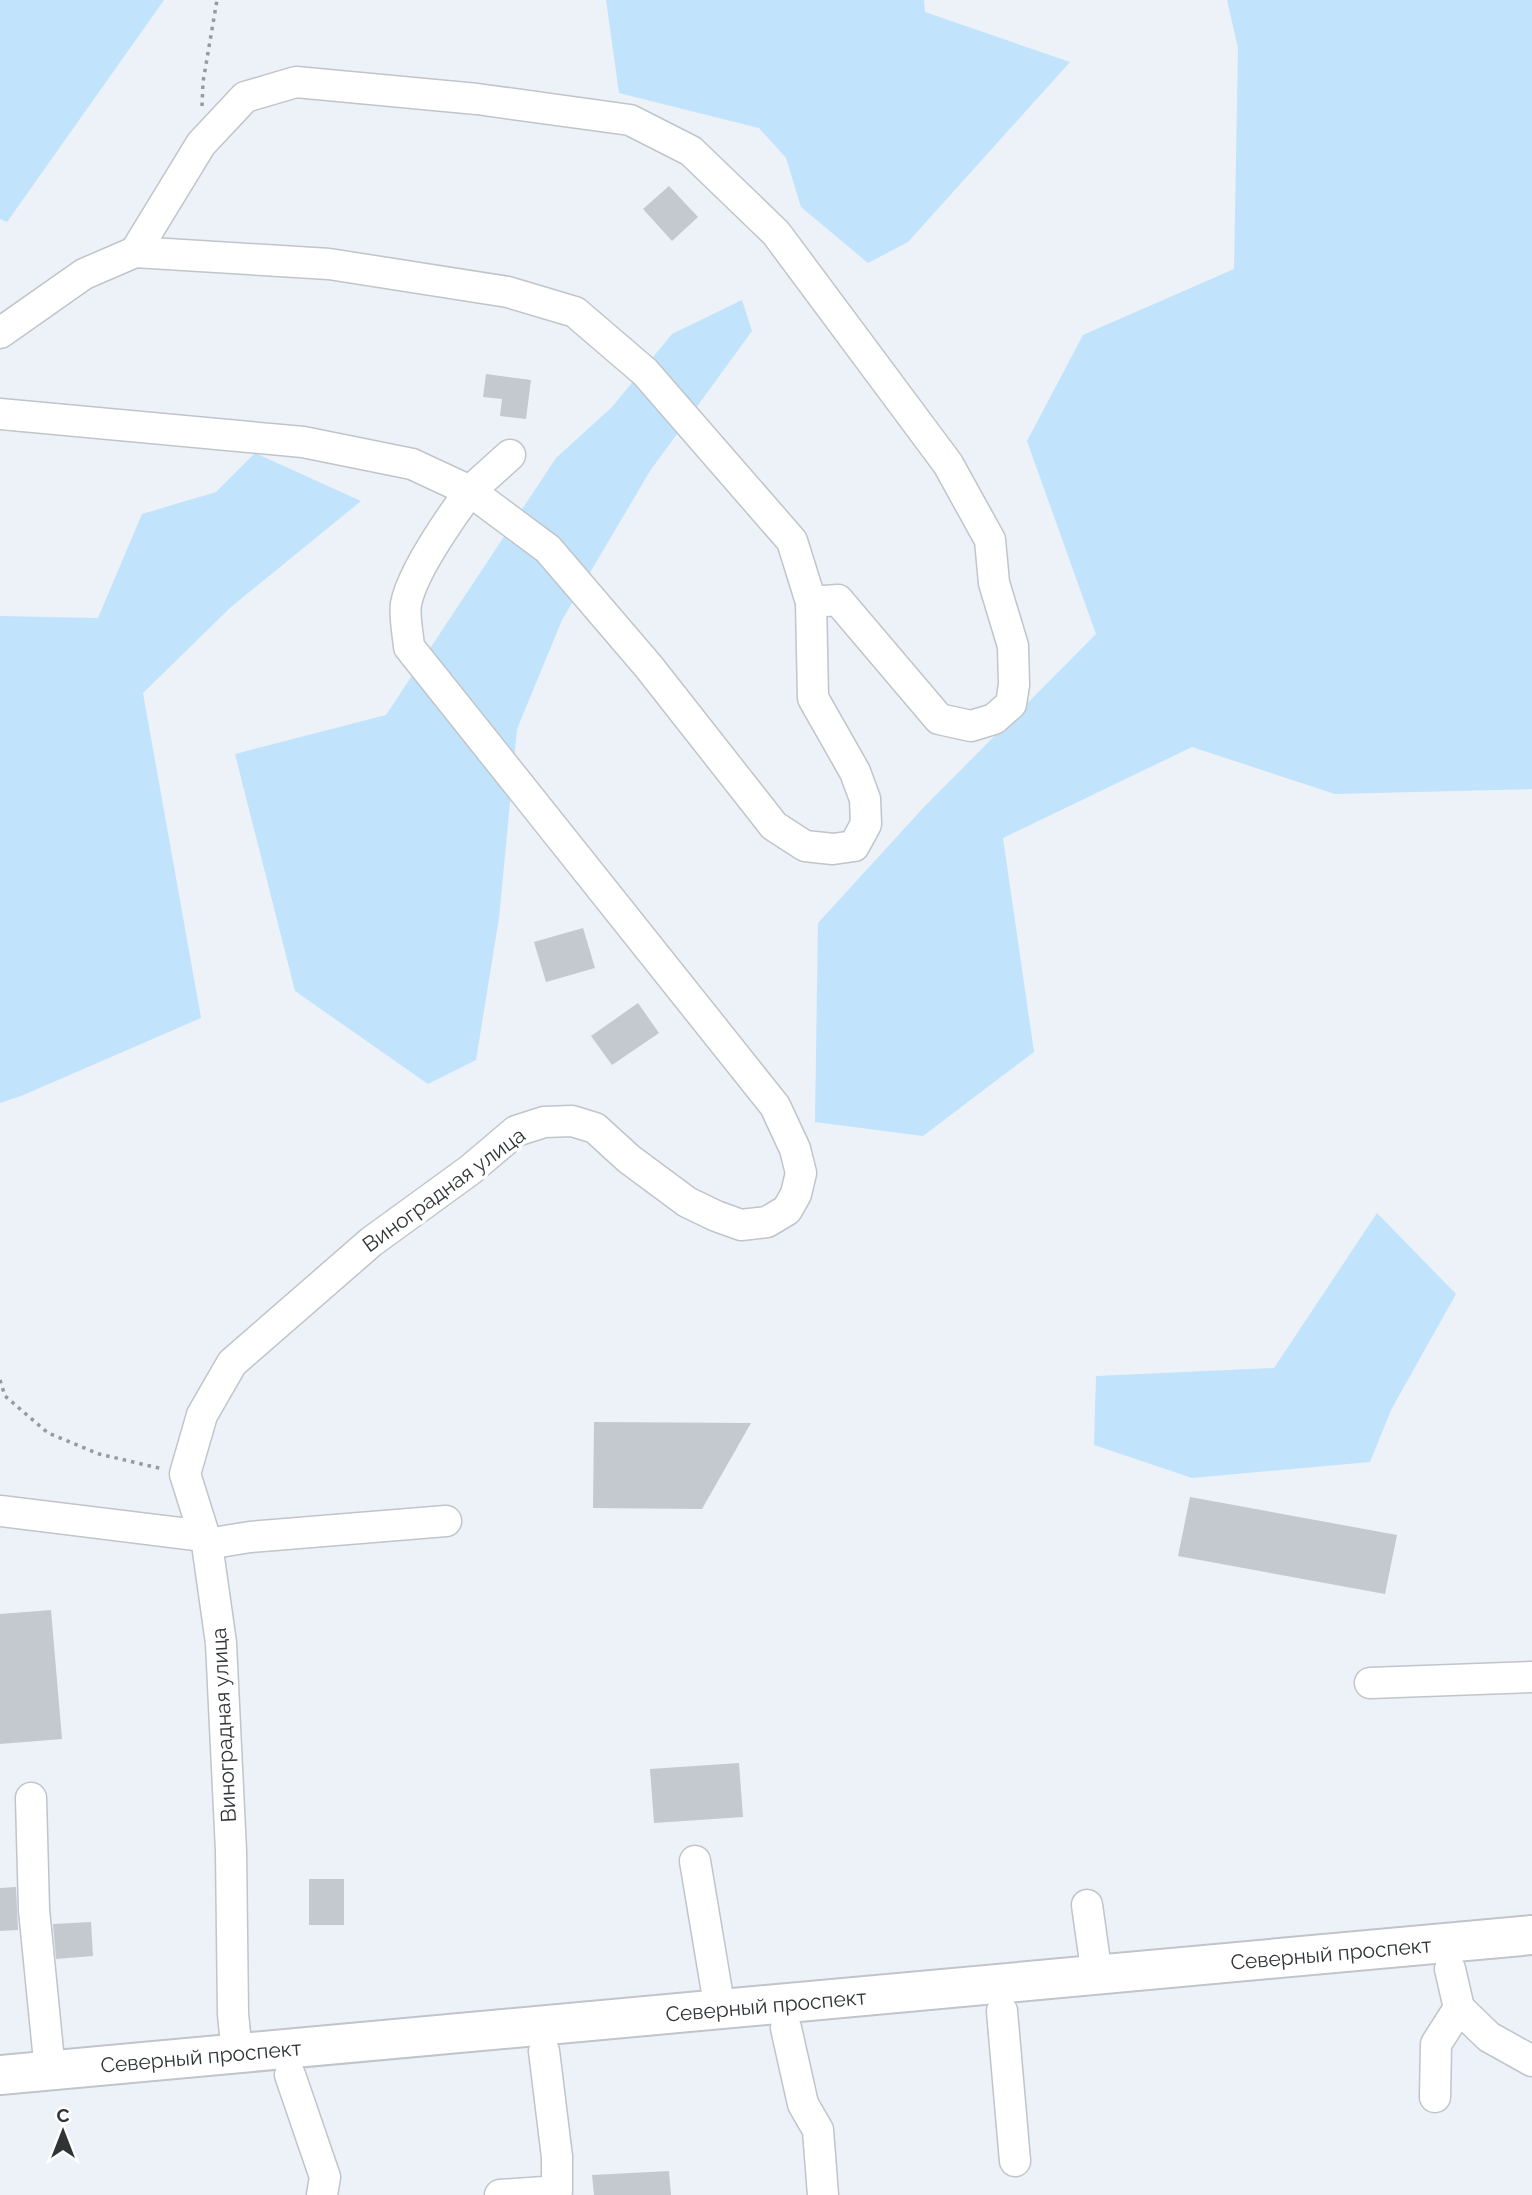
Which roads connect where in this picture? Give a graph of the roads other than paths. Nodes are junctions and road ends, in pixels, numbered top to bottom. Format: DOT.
graph roads {
  1 [pos="135,252"];
  2 [pos="0,333"];
  3 [pos="0,414"];
  4 [pos="510,455"];
  5 [pos="470,491"];
  6 [pos="811,602"];
  7 [pos="0,1511"];
  8 [pos="446,1521"];
  9 [pos="206,1540"];
  10 [pos="1532,1676"];
  11 [pos="1370,1683"];
  12 [pos="31,1798"];
  13 [pos="695,1861"];
  14 [pos="1087,1905"];
  15 [pos="1532,1935"];
  16 [pos="1532,1961"];
  17 [pos="1450,1969"];
  18 [pos="1097,1976"];
  19 [pos="1459,2008"];
  20 [pos="720,2010"];
  21 [pos="1002,2011"];
  22 [pos="786,2028"];
  23 [pos="544,2051"];
  24 [pos="237,2054"];
  25 [pos="1532,2061"];
  26 [pos="50,2071"];
  27 [pos="0,2075"];
  28 [pos="290,2076"];
  29 [pos="1435,2097"];
  30 [pos="0,2099"];
  31 [pos="1015,2161"];
  32 [pos="322,2195"];
  33 [pos="500,2195"];
  34 [pos="823,2195"];
  1 -- 2 [label="lane"];
  1 -- 6 [label="lane"];
  1 -- 6 [label="lane"];
  3 -- 5 [label="lane"];
  4 -- 5 [label="lane, Виноградная улица"];
  5 -- 6 [label="lane"];
  5 -- 9 [label="lane, Виноградная улица"];
  7 -- 9 [label="lane"];
  8 -- 9 [label="lane"];
  9 -- 24 [label="lane, Виноградная улица"];
  10 -- 11 [label="lane"];
  12 -- 26 [label="lane"];
  13 -- 20 [label="lane"];
  14 -- 18 [label="lane"];
  15 -- 18 [label="main road, Северный проспект"];
  16 -- 17 [label="main road, Северный проспект"];
  17 -- 19 [label="lane"];
  17 -- 21 [label="main road, Северный проспект"];
  18 -- 20 [label="main road, Северный проспект"];
  19 -- 25 [label="lane"];
  19 -- 29 [label="lane"];
  20 -- 24 [label="main road, Северный проспект"];
  21 -- 22 [label="main road, Северный проспект"];
  21 -- 31 [label="lane"];
  22 -- 23 [label="main road, Северный проспект"];
  22 -- 34 [label="lane"];
  23 -- 28 [label="main road, Северный проспект"];
  23 -- 33 [label="lane"];
  24 -- 26 [label="main road, Северный проспект"];
  26 -- 27 [label="main road, Северный проспект"];
  28 -- 30 [label="main road, Северный проспект"];
  28 -- 32 [label="lane"];
}
